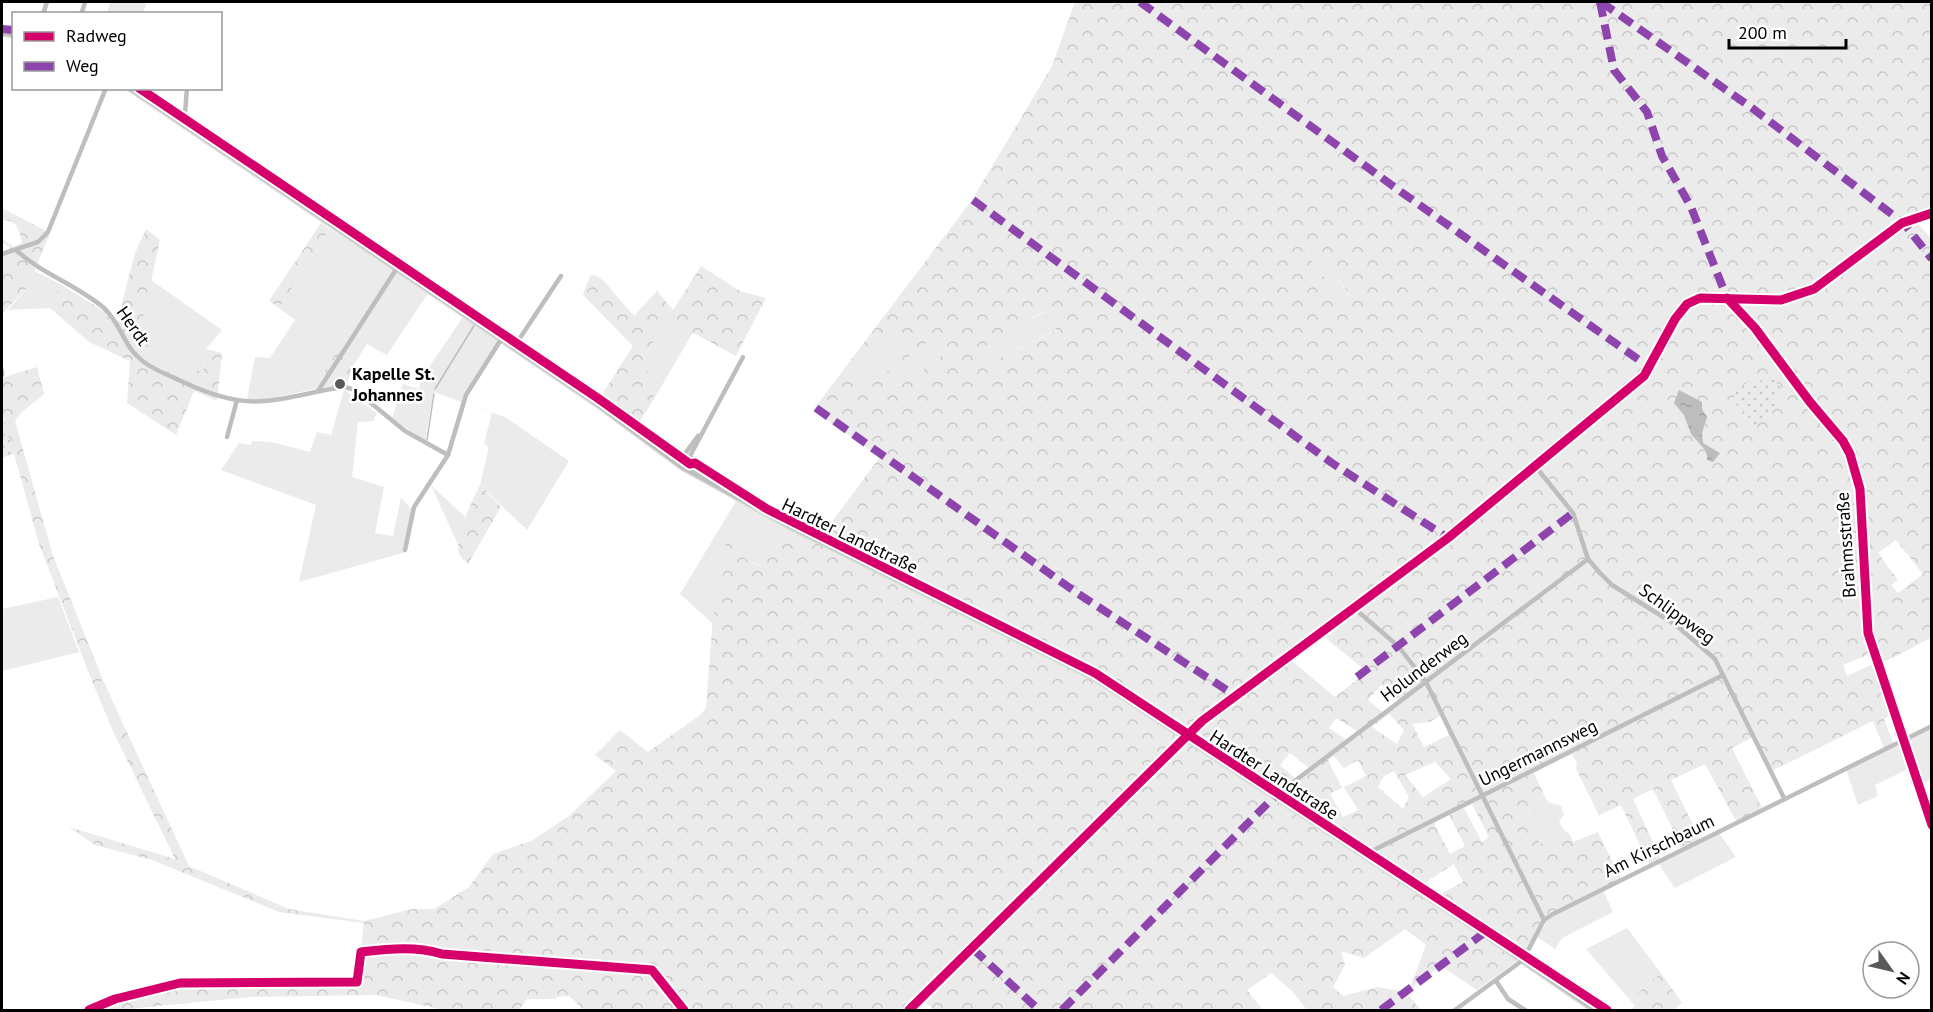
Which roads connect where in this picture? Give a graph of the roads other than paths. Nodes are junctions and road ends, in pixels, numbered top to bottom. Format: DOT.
graph roads {
  1 [pos="85,2"];
  2 [pos="82,12"];
  3 [pos="105,90"];
  4 [pos="134,90"];
  5 [pos="187,90"];
  6 [pos="184,125"];
  7 [pos="16,250"];
  8 [pos="2,254"];
  9 [pos="397,268"];
  10 [pos="561,276"];
  11 [pos="1727,298"];
  12 [pos="502,338"];
  13 [pos="514,347"];
  14 [pos="743,357"];
  15 [pos="318,391"];
  16 [pos="237,400"];
  17 [pos="703,429"];
  18 [pos="227,437"];
  19 [pos="448,455"];
  20 [pos="690,457"];
  21 [pos="681,465"];
  22 [pos="1536,467"];
  23 [pos="700,477"];
  24 [pos="405,550"];
  25 [pos="1588,559"];
  26 [pos="1354,608"];
  27 [pos="1723,675"];
  28 [pos="1426,682"];
  29 [pos="1932,726"];
  30 [pos="1903,740"];
  31 [pos="1483,795"];
  32 [pos="1275,796"];
  33 [pos="1785,798"];
  34 [pos="1932,825"];
  35 [pos="1364,855"];
  36 [pos="1544,920"];
  37 [pos="1523,960"];
  38 [pos="1496,981"];
  39 [pos="1455,1011"];
  40 [pos="1525,1011"];
  41 [pos="1596,1011"];
  1 -- 2 [label="street"];
  3 -- 7 [label="street"];
  4 -- 6 [label="main road, Hardter Landstraße"];
  5 -- 6 [label="street"];
  6 -- 9 [label="main road, Hardter Landstraße"];
  7 -- 8 [label="street"];
  7 -- 16 [label="street, Herdt"];
  9 -- 12 [label="main road, Hardter Landstraße"];
  9 -- 15 [label="street"];
  10 -- 13 [label="street"];
  11 -- 30 [label="street, Brahmsstraße"];
  12 -- 13 [label="main road, Hardter Landstraße"];
  12 -- 19 [label="street"];
  13 -- 21 [label="main road, Hardter Landstraße"];
  14 -- 17 [label="street"];
  15 -- 16 [label="street, Herdt"];
  15 -- 19 [label="street, Herdt"];
  16 -- 18 [label="street"];
  17 -- 20 [label="street"];
  17 -- 21 [label="street"];
  19 -- 24 [label="street"];
  20 -- 21 [label="street"];
  20 -- 23 [label="street"];
  21 -- 23 [label="main road, Hardter Landstraße"];
  22 -- 25 [label="street, Schlippweg"];
  23 -- 32 [label="main road, Hardter Landstraße"];
  25 -- 27 [label="street, Schlippweg"];
  25 -- 28 [label="street, Holunderweg"];
  26 -- 28 [label="street"];
  27 -- 31 [label="street, Ungermannsweg"];
  27 -- 33 [label="street, Schlippweg"];
  28 -- 31 [label="street"];
  28 -- 32 [label="street, Holunderweg"];
  29 -- 30 [label="street, Am Kirschbaum"];
  30 -- 33 [label="street, Am Kirschbaum"];
  30 -- 34 [label="street, Brahmsstraße"];
  31 -- 35 [label="street, Ungermannsweg"];
  31 -- 36 [label="street"];
  32 -- 35 [label="main road, Hardter Landstraße"];
  33 -- 36 [label="street, Am Kirschbaum"];
  35 -- 37 [label="main road, Hardter Landstraße"];
  36 -- 37 [label="street"];
  37 -- 38 [label="street"];
  37 -- 41 [label="main road, Hardter Landstraße"];
  38 -- 39 [label="street"];
  38 -- 40 [label="street"];
}
